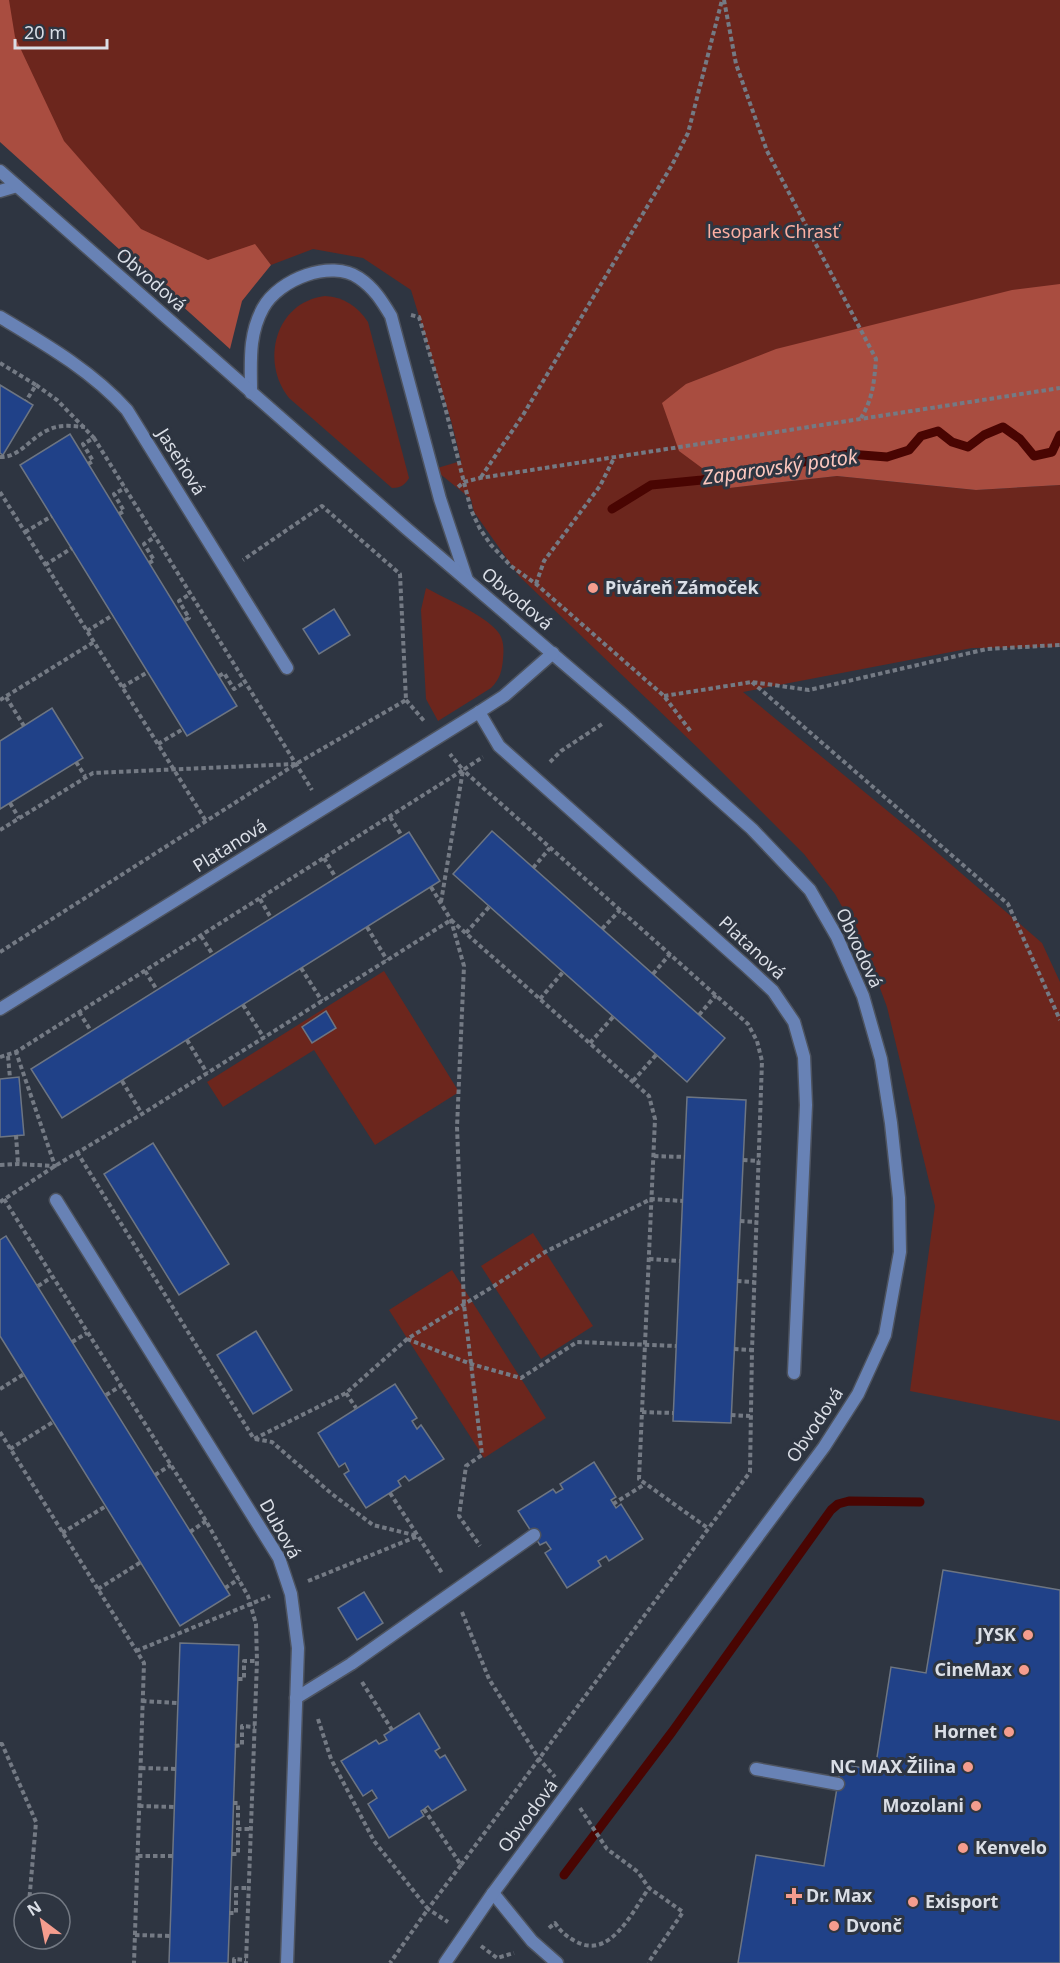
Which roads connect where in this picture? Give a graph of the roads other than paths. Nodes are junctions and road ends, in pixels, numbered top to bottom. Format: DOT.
graph roads {
  1 [pos="0,171"];
  2 [pos="17,186"];
  3 [pos="0,191"];
  4 [pos="0,317"];
  5 [pos="251,393"];
  6 [pos="467,580"];
  7 [pos="553,653"];
  8 [pos="287,668"];
  9 [pos="479,712"];
  10 [pos="0,1009"];
  11 [pos="56,1200"];
  12 [pos="794,1372"];
  13 [pos="534,1535"];
  14 [pos="296,1698"];
  15 [pos="756,1769"];
  16 [pos="838,1784"];
  17 [pos="494,1893"];
  18 [pos="287,1963"];
  19 [pos="445,1963"];
  20 [pos="557,1963"];
  1 -- 2 [label="street, Obvodová"];
  2 -- 3 [label="street"];
  2 -- 5 [label="street, Obvodová"];
  4 -- 8 [label="street, Jaseňová"];
  5 -- 6 [label="street, Obvodová"];
  5 -- 6 [label="street"];
  6 -- 7 [label="street, Obvodová"];
  7 -- 9 [label="street, Platanová"];
  7 -- 17 [label="street, Obvodová"];
  9 -- 10 [label="street, Platanová"];
  9 -- 12 [label="street, Platanová"];
  11 -- 14 [label="street, Dubová"];
  13 -- 14 [label="street"];
  14 -- 18 [label="street, Dubová"];
  15 -- 16 [label="street"];
  17 -- 19 [label="street, Obvodová"];
  17 -- 20 [label="street"];
}
